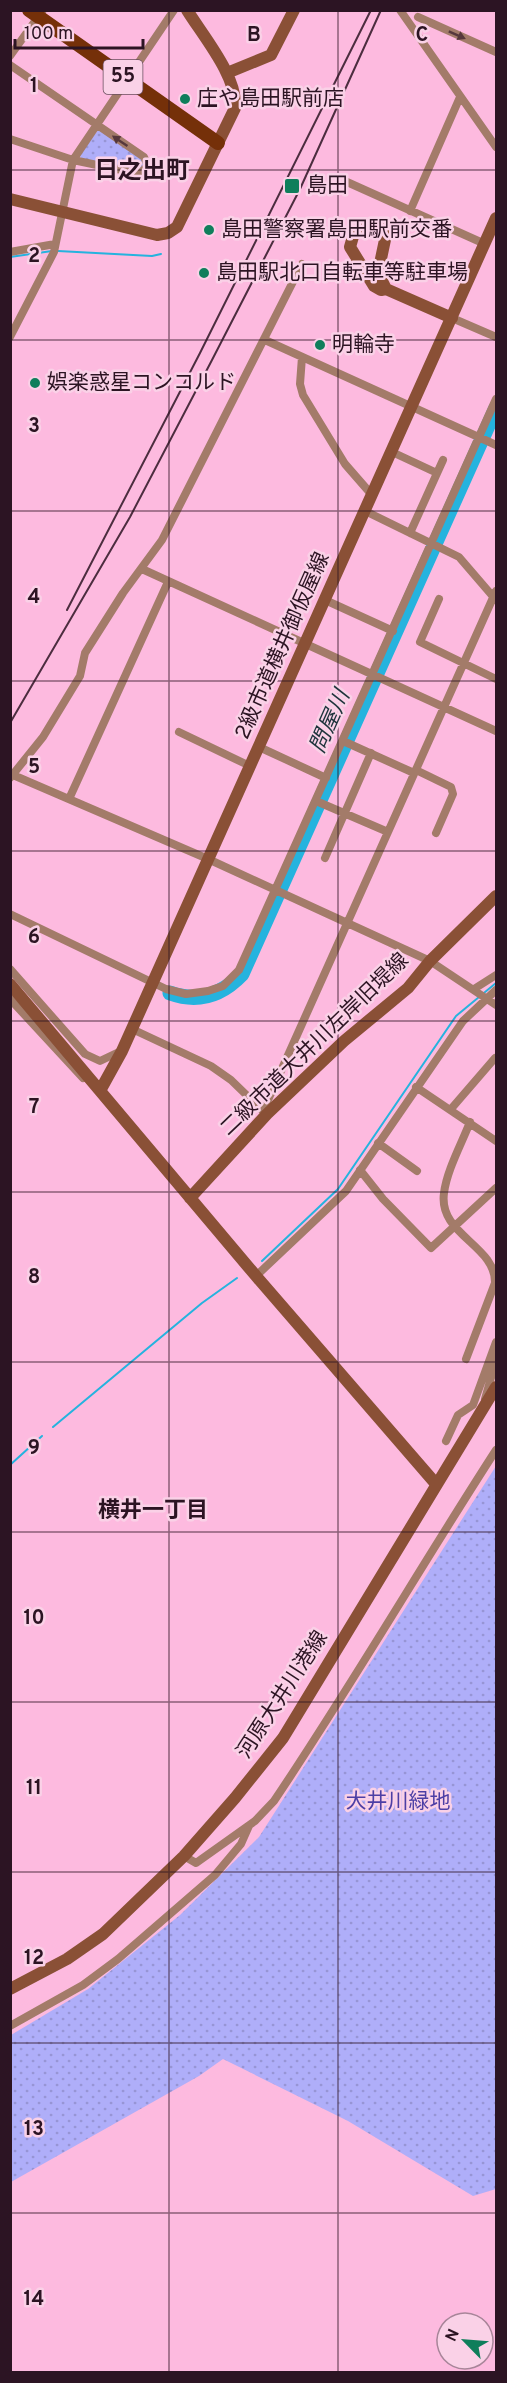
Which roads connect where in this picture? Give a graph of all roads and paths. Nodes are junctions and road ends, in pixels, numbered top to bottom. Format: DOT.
graph roads {
  1 [pos="174,10"];
  2 [pos="187,10"];
  3 [pos="294,10"];
  4 [pos="400,10"];
  5 [pos="36,13"];
  6 [pos="420,14"];
  7 [pos="410,23"];
  8 [pos="496,52"];
  9 [pos="10,56"];
  10 [pos="10,65"];
  11 [pos="226,73"];
  12 [pos="127,80"];
  13 [pos="460,98"];
  14 [pos="96,124"];
  15 [pos="10,139"];
  16 [pos="218,143"];
  17 [pos="496,147"];
  18 [pos="73,160"];
  19 [pos="347,182"];
  20 [pos="10,199"];
  21 [pos="60,211"];
  22 [pos="410,211"];
  23 [pos="496,218"];
  24 [pos="55,244"];
  25 [pos="485,244"];
  26 [pos="10,252"];
  27 [pos="302,264"];
  28 [pos="386,289"];
  29 [pos="452,318"];
  30 [pos="10,337"];
  31 [pos="496,337"];
  32 [pos="266,340"];
  33 [pos="302,357"];
  34 [pos="496,399"];
  35 [pos="412,407"];
  36 [pos="480,437"];
  37 [pos="496,445"];
  38 [pos="392,452"];
  39 [pos="443,460"];
  40 [pos="437,473"];
  41 [pos="372,495"];
  42 [pos="365,511"];
  43 [pos="410,533"];
  44 [pos="432,543"];
  45 [pos="142,569"];
  46 [pos="168,582"];
  47 [pos="496,596"];
  48 [pos="439,599"];
  49 [pos="326,600"];
  50 [pos="393,631"];
  51 [pos="306,644"];
  52 [pos="464,663"];
  53 [pos="373,674"];
  54 [pos="496,679"];
  55 [pos="444,707"];
  56 [pos="496,731"];
  57 [pos="179,732"];
  58 [pos="343,741"];
  59 [pos="258,747"];
  60 [pos="371,753"];
  61 [pos="250,766"];
  62 [pos="415,772"];
  63 [pos="12,776"];
  64 [pos="326,778"];
  65 [pos="69,799"];
  66 [pos="315,801"];
  67 [pos="345,813"];
  68 [pos="388,832"];
  69 [pos="436,833"];
  70 [pos="325,858"];
  71 [pos="208,859"];
  72 [pos="275,890"];
  73 [pos="496,896"];
  74 [pos="10,914"];
  75 [pos="347,924"];
  76 [pos="429,961"];
  77 [pos="10,969"];
  78 [pos="496,975"];
  79 [pos="152,983"];
  80 [pos="10,984"];
  81 [pos="475,990"];
  82 [pos="496,990"];
  83 [pos="487,998"];
  84 [pos="10,999"];
  85 [pos="496,1005"];
  86 [pos="132,1029"];
  87 [pos="122,1051"];
  88 [pos="495,1058"];
  89 [pos="416,1087"];
  90 [pos="101,1089"];
  91 [pos="450,1109"];
  92 [pos="265,1112"];
  93 [pos="470,1122"];
  94 [pos="496,1141"];
  95 [pos="378,1143"];
  96 [pos="360,1170"];
  97 [pos="417,1171"];
  98 [pos="496,1188"];
  99 [pos="190,1198"];
  100 [pos="454,1227"];
  101 [pos="256,1276"];
  102 [pos="496,1342"];
  103 [pos="465,1359"];
  104 [pos="496,1360"];
  105 [pos="496,1387"];
  106 [pos="482,1411"];
  107 [pos="446,1441"];
  108 [pos="496,1450"];
  109 [pos="436,1484"];
  110 [pos="249,1826"];
  111 [pos="184,1856"];
  112 [pos="10,1989"];
  113 [pos="10,2026"];
  1 -- 12 [label="street"];
  2 -- 11 [label="street"];
  3 -- 11 [label="street"];
  4 -- 7 [label="street"];
  5 -- 9 [label="street"];
  5 -- 12 [label="main road, 55"];
  6 -- 7 [label="street"];
  6 -- 8 [label="street, one-way"];
  7 -- 13 [label="street"];
  10 -- 14 [label="street"];
  11 -- 16 [label="street"];
  12 -- 14 [label="street"];
  12 -- 16 [label="main road, 55"];
  13 -- 17 [label="street"];
  13 -- 22 [label="street"];
  14 -- 18 [label="street"];
  18 -- 14 [label="street, one-way"];
  15 -- 18 [label="street"];
  16 -- 21 [label="street"];
  18 -- 21 [label="street"];
  19 -- 22 [label="street"];
  20 -- 21 [label="street"];
  21 -- 24 [label="street"];
  22 -- 25 [label="street"];
  23 -- 25 [label="street, 2級市道横井御仮屋線"];
  24 -- 26 [label="street"];
  24 -- 30 [label="street"];
  25 -- 29 [label="street, 2級市道横井御仮屋線"];
  27 -- 32 [label="street"];
  28 -- 28 [label="street"];
  28 -- 29 [label="street"];
  29 -- 31 [label="street"];
  29 -- 35 [label="street, 2級市道横井御仮屋線"];
  32 -- 33 [label="street"];
  32 -- 45 [label="street"];
  33 -- 35 [label="street"];
  33 -- 41 [label="street"];
  34 -- 36 [label="street"];
  35 -- 36 [label="street"];
  35 -- 38 [label="street, 2級市道横井御仮屋線"];
  36 -- 37 [label="street"];
  36 -- 44 [label="street"];
  38 -- 40 [label="street"];
  38 -- 41 [label="street, 2級市道横井御仮屋線"];
  39 -- 40 [label="street"];
  40 -- 43 [label="street"];
  41 -- 42 [label="street, 2級市道横井御仮屋線"];
  42 -- 43 [label="street"];
  42 -- 49 [label="street, 2級市道横井御仮屋線"];
  43 -- 44 [label="street"];
  44 -- 47 [label="street"];
  44 -- 50 [label="street"];
  45 -- 46 [label="street"];
  45 -- 63 [label="street"];
  46 -- 51 [label="street"];
  46 -- 65 [label="street"];
  47 -- 52 [label="street"];
  48 -- 52 [label="street"];
  49 -- 50 [label="street"];
  49 -- 51 [label="street, 2級市道横井御仮屋線"];
  50 -- 53 [label="street"];
  51 -- 53 [label="street"];
  51 -- 59 [label="street, 2級市道横井御仮屋線"];
  52 -- 54 [label="street"];
  52 -- 55 [label="street"];
  53 -- 55 [label="street"];
  53 -- 58 [label="street"];
  55 -- 56 [label="street"];
  55 -- 62 [label="street"];
  57 -- 61 [label="street"];
  58 -- 60 [label="street"];
  58 -- 64 [label="street"];
  59 -- 61 [label="street, 2級市道横井御仮屋線"];
  59 -- 64 [label="street"];
  60 -- 62 [label="street"];
  60 -- 67 [label="street"];
  61 -- 71 [label="street, 2級市道横井御仮屋線"];
  62 -- 68 [label="street"];
  62 -- 69 [label="street"];
  63 -- 65 [label="street"];
  64 -- 66 [label="street"];
  65 -- 71 [label="street"];
  66 -- 67 [label="street"];
  66 -- 72 [label="street"];
  67 -- 68 [label="street"];
  67 -- 70 [label="street"];
  68 -- 75 [label="street"];
  71 -- 72 [label="street"];
  71 -- 79 [label="street, 2級市道横井御仮屋線"];
  72 -- 75 [label="street"];
  72 -- 79 [label="street"];
  73 -- 76 [label="street, 二級市道大井川左岸旧堤線"];
  74 -- 79 [label="street"];
  75 -- 76 [label="street"];
  75 -- 92 [label="street"];
  76 -- 81 [label="street"];
  76 -- 92 [label="street, 二級市道大井川左岸旧堤線"];
  77 -- 87 [label="street"];
  78 -- 81 [label="street"];
  79 -- 86 [label="street, 2級市道横井御仮屋線"];
  80 -- 90 [label="street"];
  81 -- 83 [label="street"];
  82 -- 83 [label="street"];
  83 -- 85 [label="street"];
  83 -- 89 [label="street"];
  84 -- 90 [label="street"];
  86 -- 87 [label="street, 2級市道横井御仮屋線"];
  86 -- 92 [label="street"];
  87 -- 90 [label="street, 2級市道横井御仮屋線"];
  88 -- 91 [label="street"];
  89 -- 91 [label="street"];
  89 -- 95 [label="street"];
  90 -- 99 [label="street"];
  91 -- 93 [label="street"];
  92 -- 99 [label="street, 二級市道大井川左岸旧堤線"];
  93 -- 94 [label="street"];
  93 -- 100 [label="street"];
  95 -- 96 [label="street"];
  95 -- 97 [label="street"];
  96 -- 100 [label="street"];
  96 -- 101 [label="street"];
  98 -- 100 [label="street"];
  99 -- 101 [label="street"];
  100 -- 103 [label="street"];
  101 -- 109 [label="street"];
  102 -- 107 [label="street"];
  104 -- 106 [label="street"];
  105 -- 106 [label="street, 河原大井川港線"];
  106 -- 109 [label="street, 河原大井川港線"];
  108 -- 110 [label="street"];
  109 -- 111 [label="street, 河原大井川港線"];
  110 -- 111 [label="street"];
  110 -- 113 [label="street"];
  111 -- 112 [label="street, 河原大井川港線"];
}
